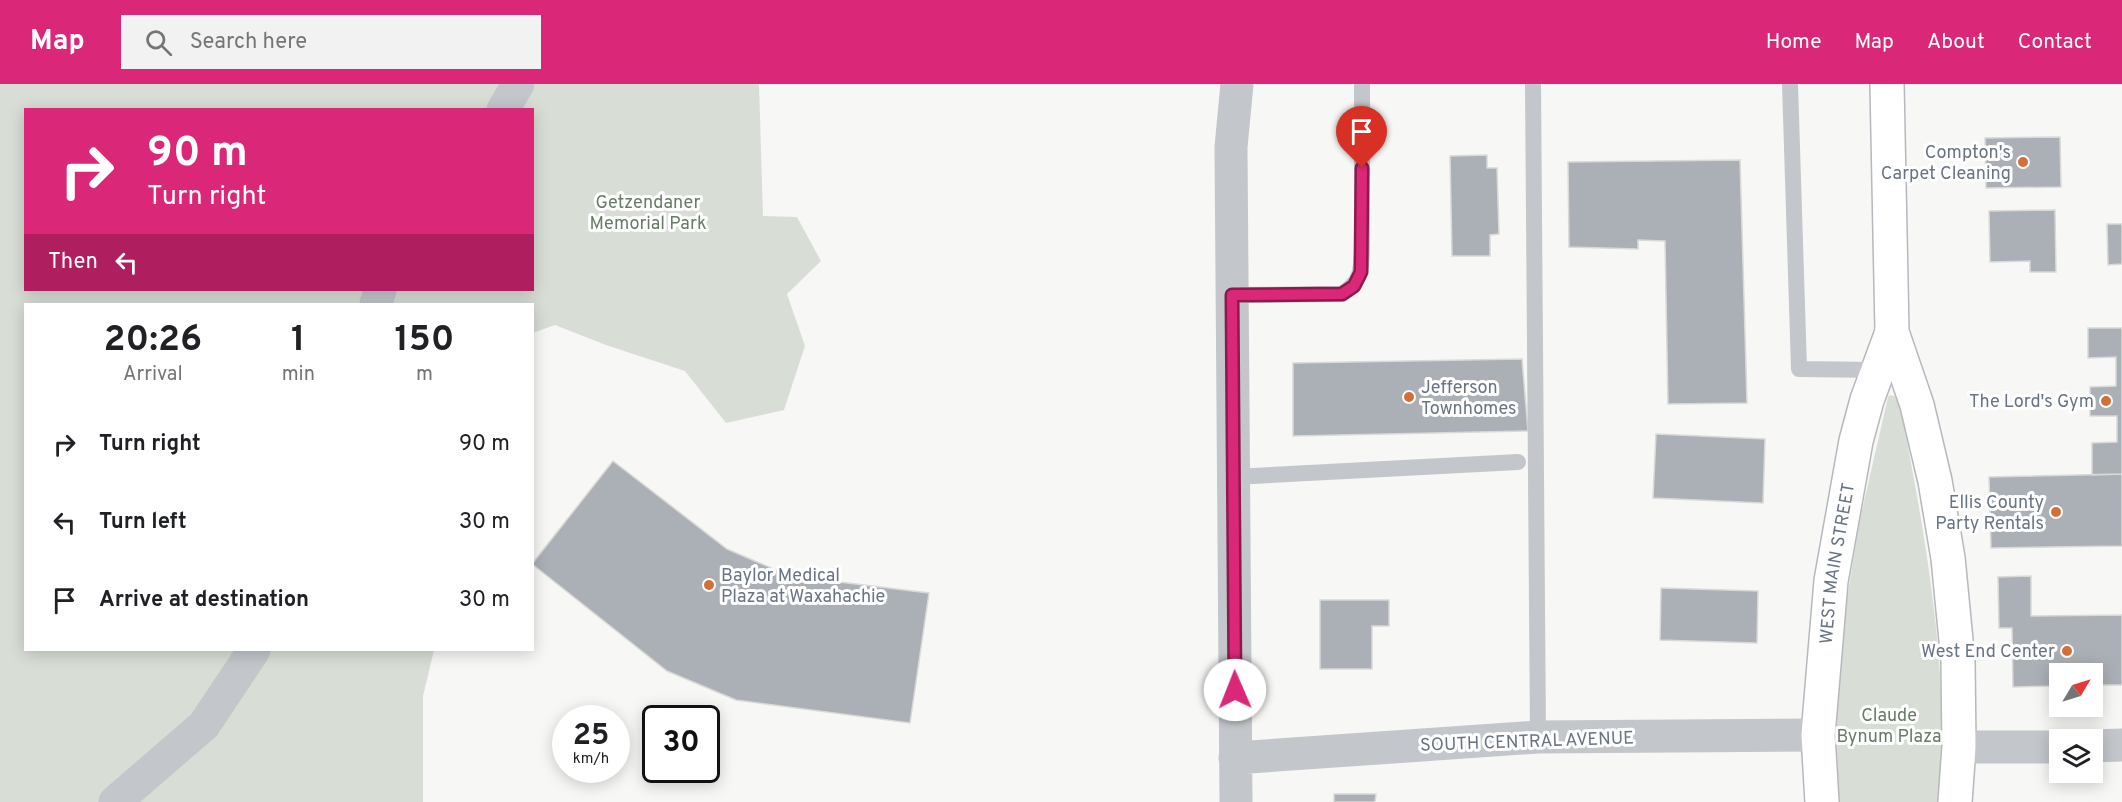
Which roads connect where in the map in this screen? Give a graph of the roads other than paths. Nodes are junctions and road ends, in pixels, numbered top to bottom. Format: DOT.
graph roads {
  1 [pos="518,84"];
  2 [pos="1237,84"];
  3 [pos="1362,84"];
  4 [pos="1533,84"];
  5 [pos="1790,84"];
  6 [pos="1887,84"];
  7 [pos="503,108"];
  8 [pos="1232,295"];
  9 [pos="1892,332"];
  10 [pos="1878,370"];
  11 [pos="1518,462"];
  12 [pos="1234,477"];
  13 [pos="253,651"];
  14 [pos="1818,735"];
  15 [pos="1538,738"];
  16 [pos="2103,746"];
  17 [pos="2122,746"];
  18 [pos="1959,747"];
  19 [pos="2049,747"];
  20 [pos="1235,758"];
  21 [pos="115,802"];
  22 [pos="1236,802"];
  23 [pos="1822,802"];
  24 [pos="1955,802"];
  1 -- 7 [label="street"];
  2 -- 8 [label="street"];
  3 -- 8 [label="lane"];
  4 -- 15 [label="lane"];
  5 -- 10 [label="lane"];
  6 -- 9 [label="main road, WEST MAIN STREET"];
  8 -- 12 [label="street"];
  9 -- 10 [label="main road, WEST MAIN STREET"];
  9 -- 18 [label="main road, WEST MAIN STREET"];
  10 -- 14 [label="main road, WEST MAIN STREET"];
  11 -- 12 [label="lane"];
  12 -- 20 [label="street"];
  13 -- 21 [label="street"];
  14 -- 15 [label="street, SOUTH CENTRAL AVENUE"];
  14 -- 23 [label="main road, WEST MAIN STREET"];
  15 -- 20 [label="street, SOUTH CENTRAL AVENUE"];
  16 -- 17 [label="street"];
  18 -- 19 [label="street"];
  18 -- 24 [label="main road, WEST MAIN STREET"];
  20 -- 22 [label="street"];
}
